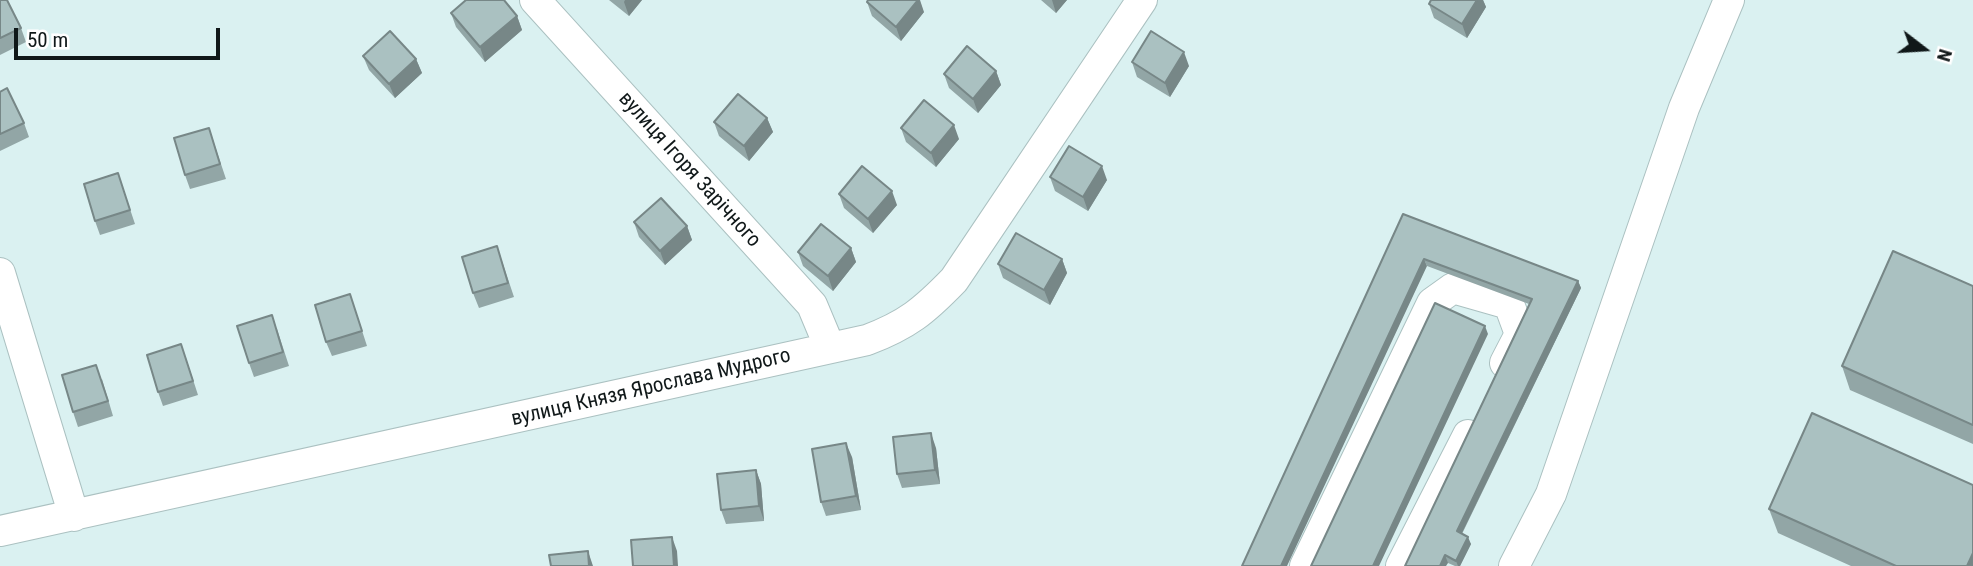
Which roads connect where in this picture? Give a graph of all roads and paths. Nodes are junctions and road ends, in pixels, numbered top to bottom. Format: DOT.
graph roads {
  1 [pos="535,0"];
  2 [pos="1142,0"];
  3 [pos="1729,0"];
  4 [pos="0,273"];
  5 [pos="830,348"];
  6 [pos="74,516"];
  7 [pos="0,531"];
  8 [pos="1305,566"];
  9 [pos="1401,566"];
  10 [pos="1514,566"];
  1 -- 5 [label="street, вулиця Ігоря Зарічного"];
  2 -- 5 [label="street, вулиця Князя Ярослава Мудрого"];
  3 -- 10 [label="street"];
  4 -- 6 [label="street"];
  5 -- 6 [label="street, вулиця Князя Ярослава Мудрого"];
  6 -- 7 [label="street, вулиця Князя Ярослава Мудрого"];
  8 -- 9 [label="street"];
}
